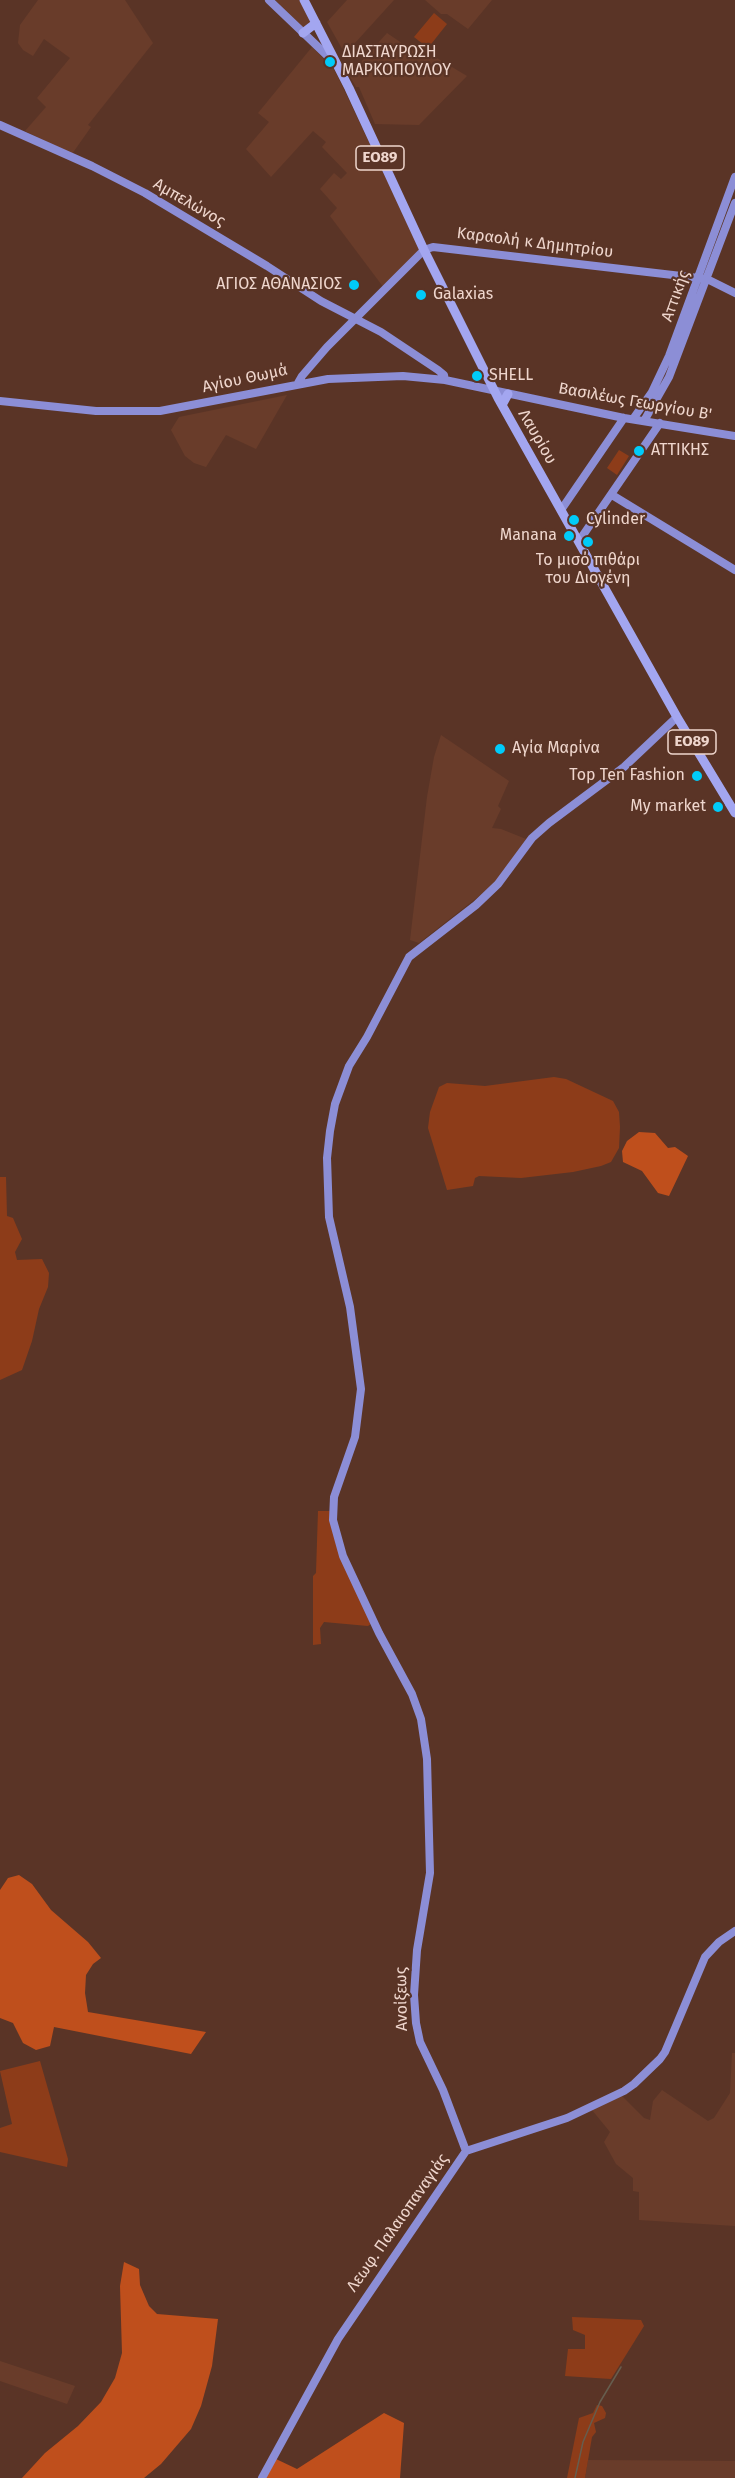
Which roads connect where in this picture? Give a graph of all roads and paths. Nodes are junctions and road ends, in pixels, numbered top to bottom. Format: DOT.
graph roads {
  1 [pos="269,0"];
  2 [pos="304,0"];
  3 [pos="316,22"];
  4 [pos="303,33"];
  5 [pos="337,65"];
  6 [pos="0,125"];
  7 [pos="735,177"];
  8 [pos="735,203"];
  9 [pos="424,250"];
  10 [pos="702,278"];
  11 [pos="735,293"];
  12 [pos="357,319"];
  13 [pos="445,380"];
  14 [pos="298,383"];
  15 [pos="495,392"];
  16 [pos="508,394"];
  17 [pos="0,401"];
  18 [pos="502,405"];
  19 [pos="629,419"];
  20 [pos="644,421"];
  21 [pos="660,423"];
  22 [pos="735,436"];
  23 [pos="612,495"];
  24 [pos="561,510"];
  25 [pos="579,541"];
  26 [pos="735,570"];
  27 [pos="677,717"];
  28 [pos="735,813"];
  29 [pos="735,1931"];
  30 [pos="466,2151"];
  31 [pos="262,2478"];
  1 -- 4 [label="street"];
  2 -- 3 [label="main road, Λαυρίου / ΕΟ89"];
  3 -- 4 [label="main road"];
  3 -- 5 [label="main road, Λαυρίου / ΕΟ89"];
  4 -- 5 [label="street"];
  5 -- 9 [label="main road, Λαυρίου / ΕΟ89"];
  6 -- 12 [label="street, Αμπελώνος"];
  7 -- 10 [label="street, Αττικής"];
  8 -- 10 [label="street, Αττικής"];
  9 -- 10 [label="street, Καραολή κ Δημητρίου"];
  9 -- 12 [label="street"];
  9 -- 15 [label="main road, Λαυρίου / ΕΟ89"];
  10 -- 11 [label="street, Καραολή κ Δημητρίου"];
  10 -- 19 [label="street, Αττικής"];
  10 -- 20 [label="street, Αττικής"];
  12 -- 13 [label="street, Αμπελώνος"];
  12 -- 14 [label="street"];
  13 -- 14 [label="street, Αγίου Θωμά"];
  13 -- 15 [label="street, Αγίου Θωμά"];
  14 -- 17 [label="street, Αγίου Θωμά"];
  15 -- 16 [label="street, Βασιλέως Γεωργίου Β'"];
  15 -- 18 [label="main road, Λαυρίου / ΕΟ89"];
  16 -- 18 [label="main road"];
  16 -- 19 [label="street, Βασιλέως Γεωργίου Β'"];
  18 -- 24 [label="main road, Λαυρίου / ΕΟ89"];
  19 -- 20 [label="street, Βασιλέως Γεωργίου Β'"];
  19 -- 24 [label="street, Αττικής"];
  20 -- 21 [label="street, Βασιλέως Γεωργίου Β'"];
  21 -- 22 [label="street, Βασιλέως Γεωργίου Β'"];
  21 -- 23 [label="street"];
  23 -- 25 [label="street"];
  23 -- 26 [label="street"];
  24 -- 25 [label="main road, Λαυρίου / ΕΟ89"];
  25 -- 27 [label="main road, Λαυρίου / ΕΟ89"];
  27 -- 28 [label="main road, Λαυρίου / ΕΟ89"];
  27 -- 30 [label="street, Ανοίξεως"];
  29 -- 30 [label="street, Λεωφ. Παλαιοπαναγιάς"];
  30 -- 31 [label="street, Λεωφ. Παλαιοπαναγιάς"];
}
